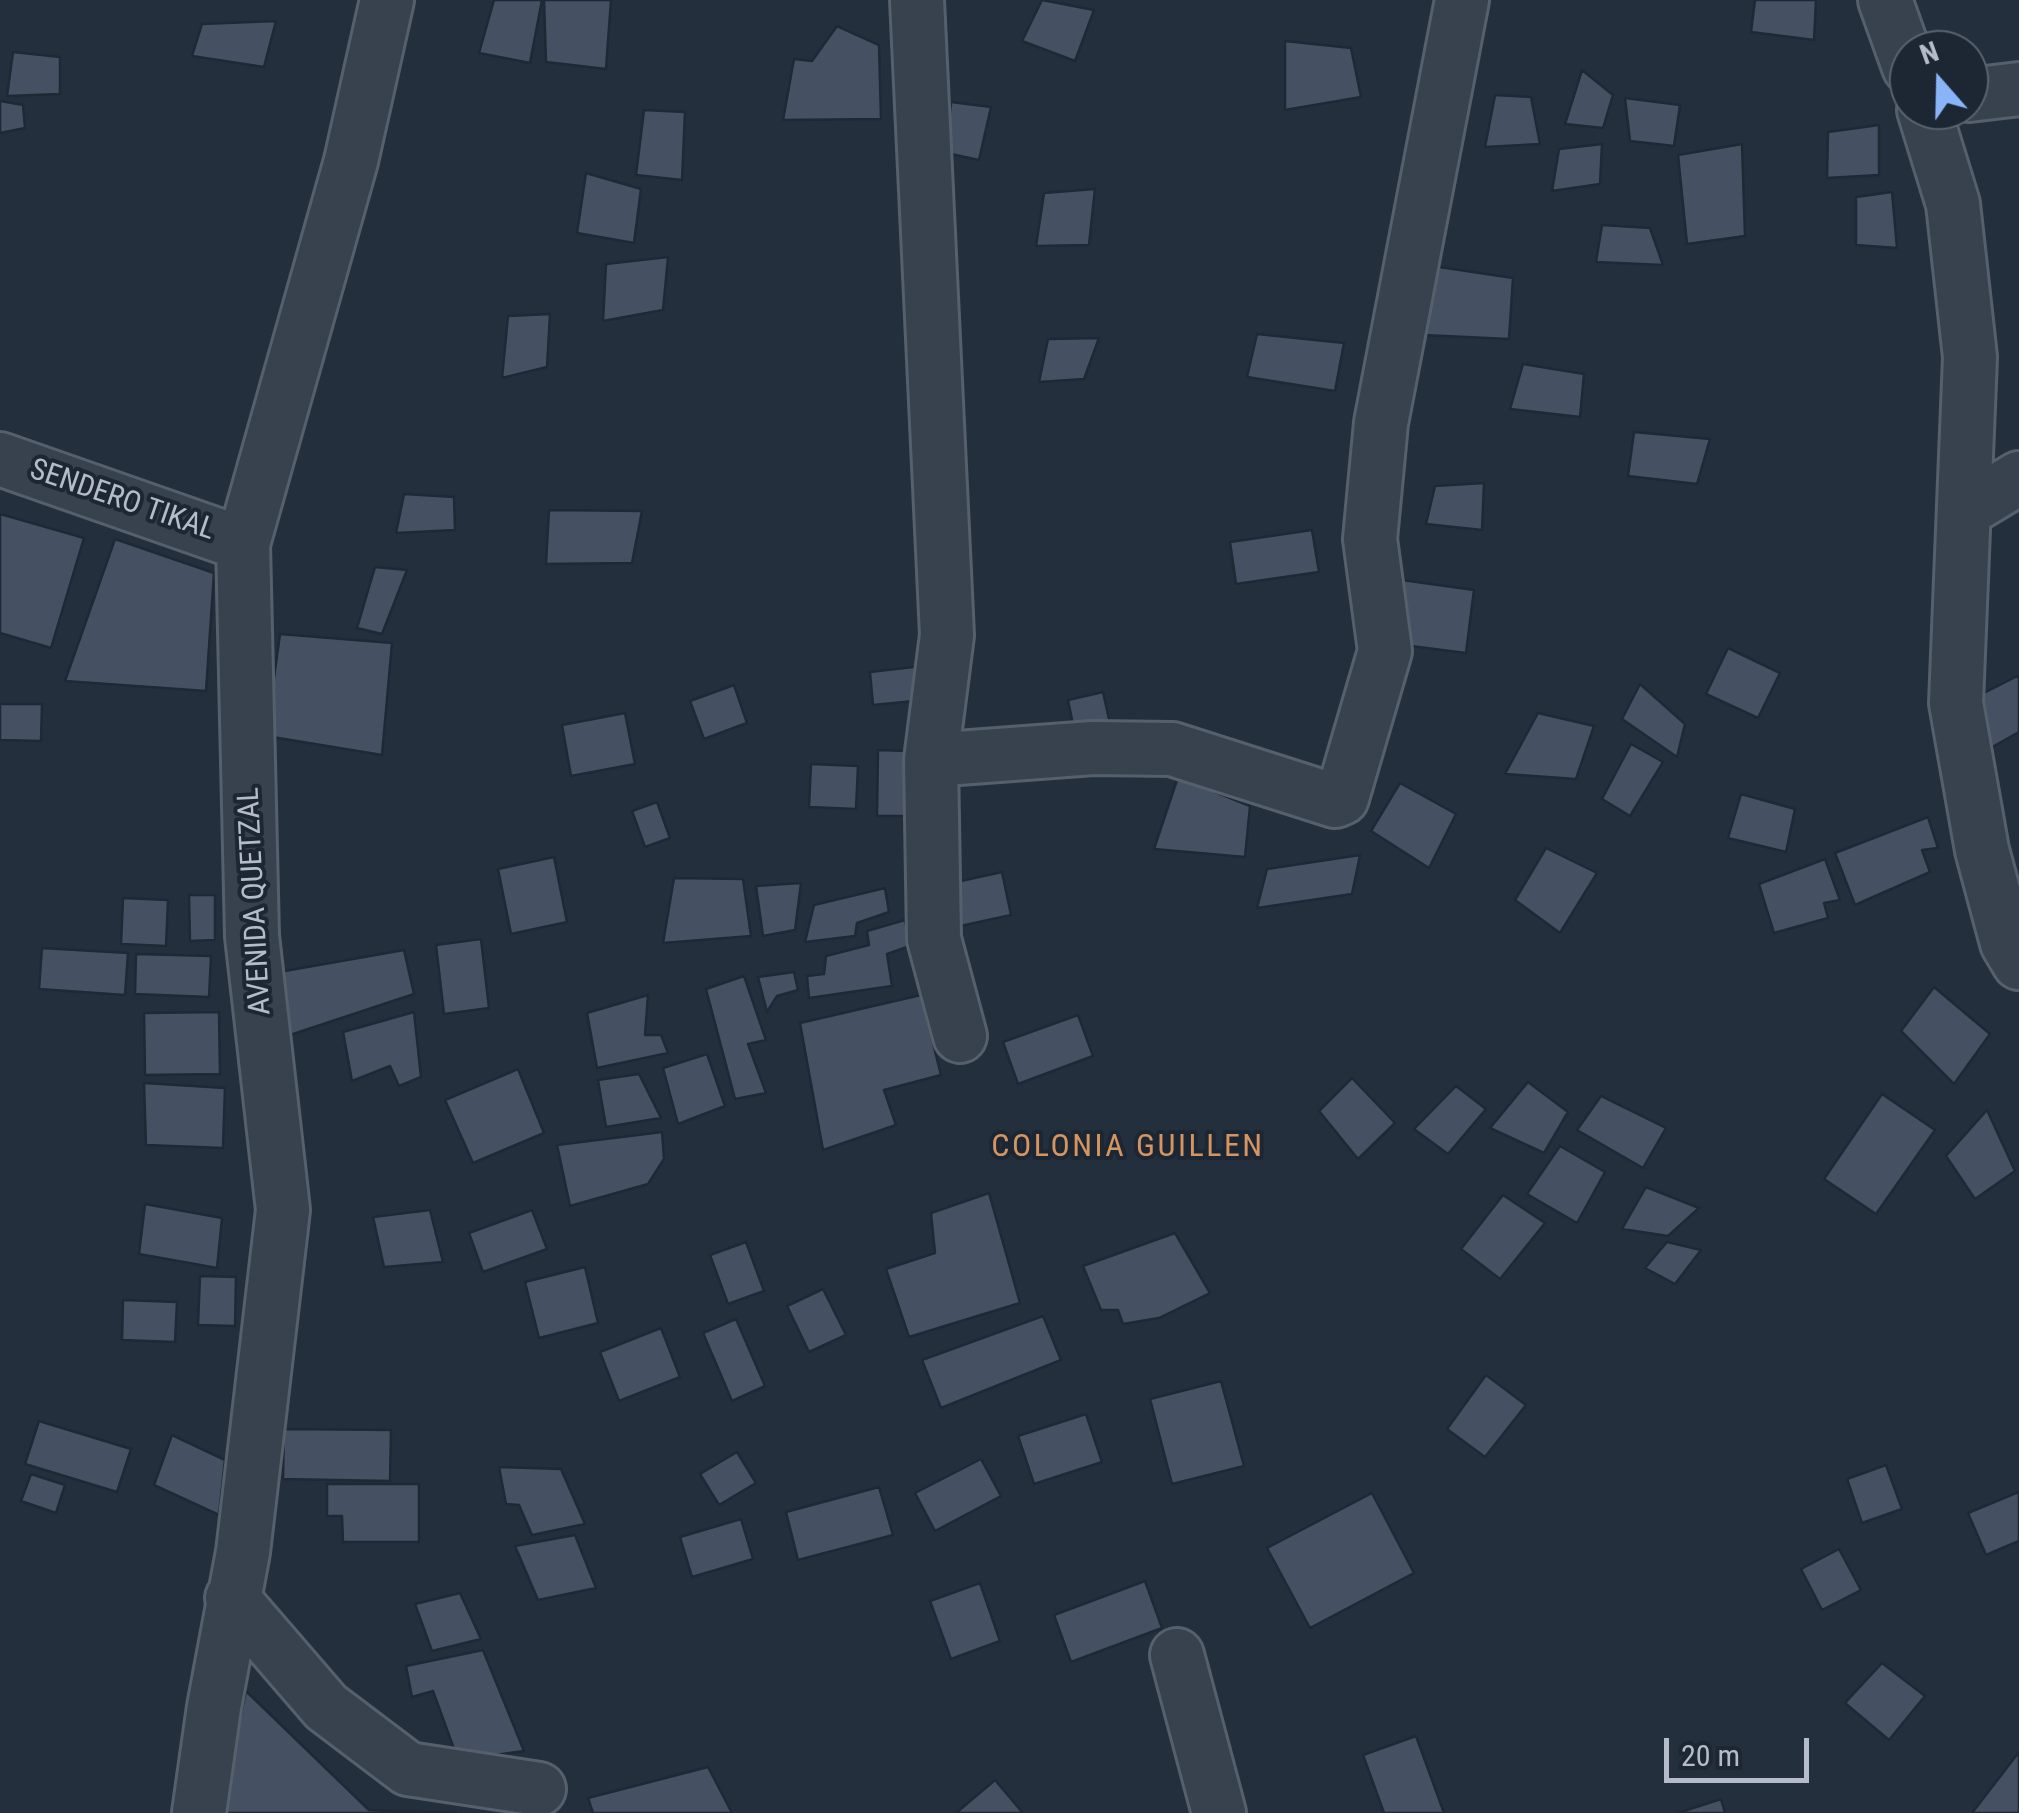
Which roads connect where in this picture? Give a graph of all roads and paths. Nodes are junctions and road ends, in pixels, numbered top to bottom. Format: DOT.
graph roads {
  1 [pos="387,0"];
  2 [pos="917,0"];
  3 [pos="1462,0"];
  4 [pos="1886,0"];
  5 [pos="1896,30"];
  6 [pos="2019,89"];
  7 [pos="1989,93"];
  8 [pos="1930,130"];
  9 [pos="0,459"];
  10 [pos="2019,478"];
  11 [pos="1966,510"];
  12 [pos="243,544"];
  13 [pos="931,760"];
  14 [pos="2000,839"];
  15 [pos="2019,963"];
  16 [pos="960,1036"];
  17 [pos="232,1598"];
  18 [pos="1177,1655"];
  19 [pos="539,1789"];
  20 [pos="200,1813"];
  21 [pos="1219,1813"];
  1 -- 12 [label="street, AVENIDA QUETZAL"];
  2 -- 13 [label="street"];
  3 -- 13 [label="street"];
  4 -- 5 [label="street"];
  6 -- 7 [label="street"];
  8 -- 11 [label="street"];
  9 -- 12 [label="street, SENDERO TIKAL"];
  10 -- 11 [label="street"];
  11 -- 14 [label="street"];
  12 -- 17 [label="street, AVENIDA QUETZAL"];
  13 -- 16 [label="street"];
  14 -- 15 [label="street"];
  17 -- 19 [label="street"];
  17 -- 20 [label="street, AVENIDA QUETZAL"];
  18 -- 21 [label="street"];
}
